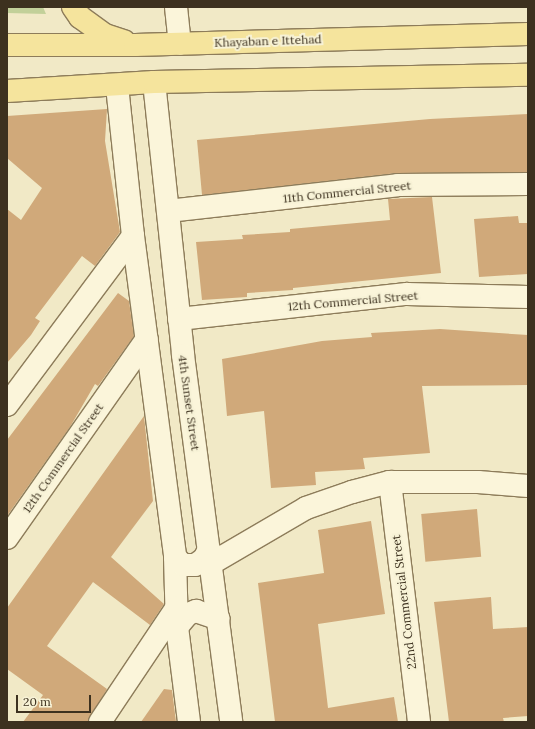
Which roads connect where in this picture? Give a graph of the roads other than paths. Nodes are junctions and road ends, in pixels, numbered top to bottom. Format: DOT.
graph roads {
  1 [pos="73,7"];
  2 [pos="176,7"];
  3 [pos="528,34"];
  4 [pos="180,44"];
  5 [pos="7,45"];
  6 [pos="135,45"];
  7 [pos="528,75"];
  8 [pos="154,82"];
  9 [pos="117,86"];
  10 [pos="11,93"];
  11 [pos="528,184"];
  12 [pos="168,211"];
  13 [pos="133,236"];
  14 [pos="528,297"];
  15 [pos="179,319"];
  16 [pos="148,349"];
  17 [pos="183,356"];
  18 [pos="7,405"];
  19 [pos="390,482"];
  20 [pos="528,486"];
  21 [pos="7,538"];
  22 [pos="210,556"];
  23 [pos="174,558"];
  24 [pos="177,617"];
  25 [pos="218,619"];
  26 [pos="100,722"];
  27 [pos="189,722"];
  28 [pos="231,722"];
  29 [pos="419,722"];
  1 -- 6 [label="main road"];
  2 -- 4 [label="street"];
  3 -- 4 [label="main road, Khayaban e Ittehad"];
  4 -- 6 [label="main road, Khayaban e Ittehad"];
  5 -- 6 [label="main road, Khayaban e Ittehad"];
  7 -- 8 [label="main road"];
  8 -- 9 [label="main road"];
  8 -- 12 [label="street, 4th Sunset Street"];
  9 -- 10 [label="main road"];
  9 -- 13 [label="street"];
  11 -- 12 [label="street, 11th Commercial Street"];
  12 -- 15 [label="street, 4th Sunset Street"];
  13 -- 16 [label="street"];
  13 -- 18 [label="street"];
  14 -- 15 [label="street, 12th Commercial Street"];
  15 -- 17 [label="street, 4th Sunset Street"];
  16 -- 17 [label="street"];
  16 -- 21 [label="street, 12th Commercial Street"];
  16 -- 23 [label="street"];
  17 -- 22 [label="street, 4th Sunset Street"];
  19 -- 20 [label="street"];
  19 -- 22 [label="street"];
  19 -- 29 [label="street, 22nd Commercial Street"];
  22 -- 23 [label="street"];
  22 -- 25 [label="street, 4th Sunset Street"];
  23 -- 24 [label="street"];
  24 -- 25 [label="street"];
  24 -- 26 [label="street"];
  24 -- 27 [label="street"];
  25 -- 28 [label="street, 4th Sunset Street"];
}
